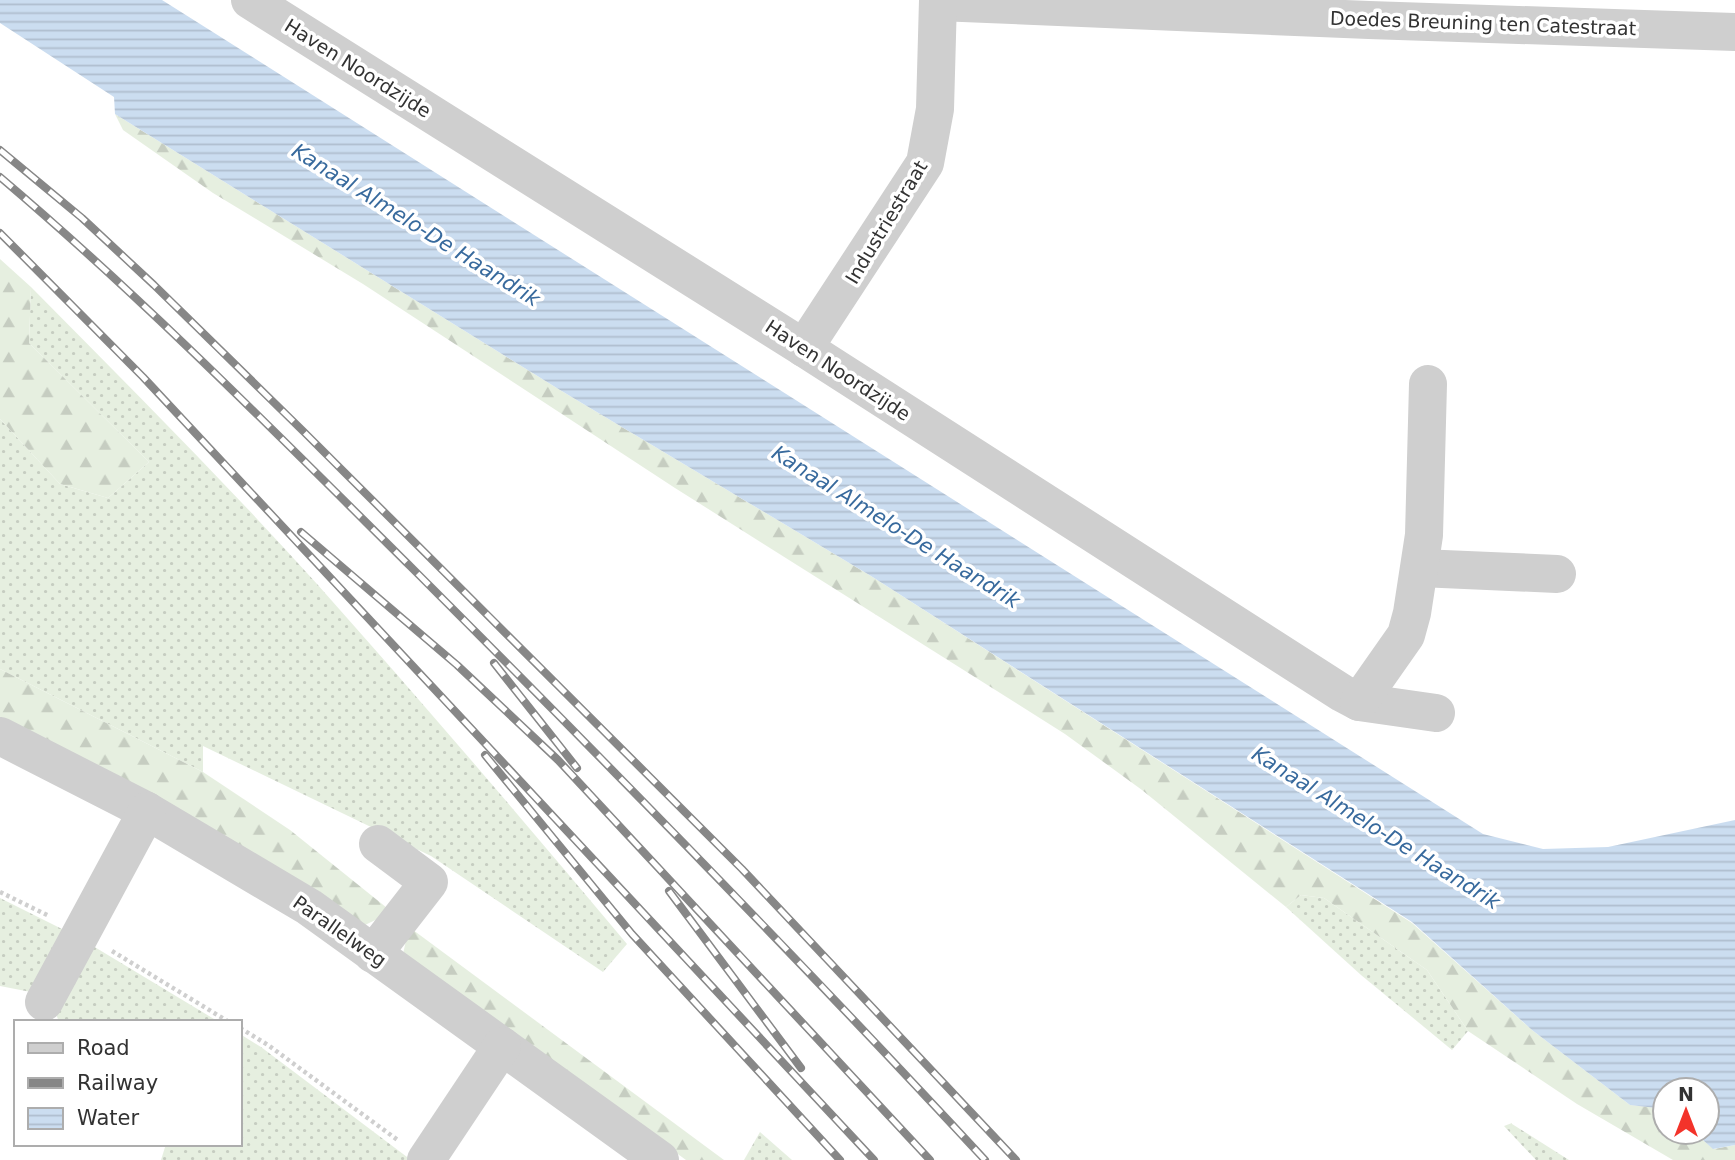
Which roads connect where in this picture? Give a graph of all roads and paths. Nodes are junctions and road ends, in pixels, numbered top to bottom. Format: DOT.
graph roads {
  1 [pos="250,0"];
  2 [pos="938,1"];
  3 [pos="1369,10"];
  4 [pos="1735,32"];
  5 [pos="804,348"];
  6 [pos="1429,384"];
  7 [pos="1420,568"];
  8 [pos="1557,574"];
  9 [pos="1359,702"];
  10 [pos="1436,713"];
  11 [pos="0,736"];
  12 [pos="147,811"];
  13 [pos="378,844"];
  14 [pos="0,892"];
  15 [pos="83,933"];
  16 [pos="373,954"];
  17 [pos="44,1002"];
  18 [pos="226,1020"];
  19 [pos="242,1029"];
  20 [pos="502,1046"];
  21 [pos="414,1152"];
  22 [pos="660,1160"];
  1 -- 5 [label="street, Haven Noordzijde"];
  2 -- 3 [label="street, Doedes Breuning ten Catestraat"];
  2 -- 5 [label="street, Industriestraat"];
  3 -- 4 [label="street, Doedes Breuning ten Catestraat"];
  5 -- 9 [label="street, Haven Noordzijde"];
  6 -- 7 [label="street"];
  7 -- 8 [label="street"];
  7 -- 9 [label="street"];
  9 -- 10 [label="street, Haven Noordzijde"];
  11 -- 12 [label="street, Parallelweg"];
  12 -- 15 [label="street"];
  12 -- 16 [label="street, Parallelweg"];
  13 -- 16 [label="street"];
  14 -- 15 [label="path"];
  15 -- 17 [label="street"];
  15 -- 18 [label="path"];
  16 -- 20 [label="street, Parallelweg"];
  19 -- 21 [label="path"];
  20 -- 21 [label="street"];
  20 -- 22 [label="street, Parallelweg"];
}
